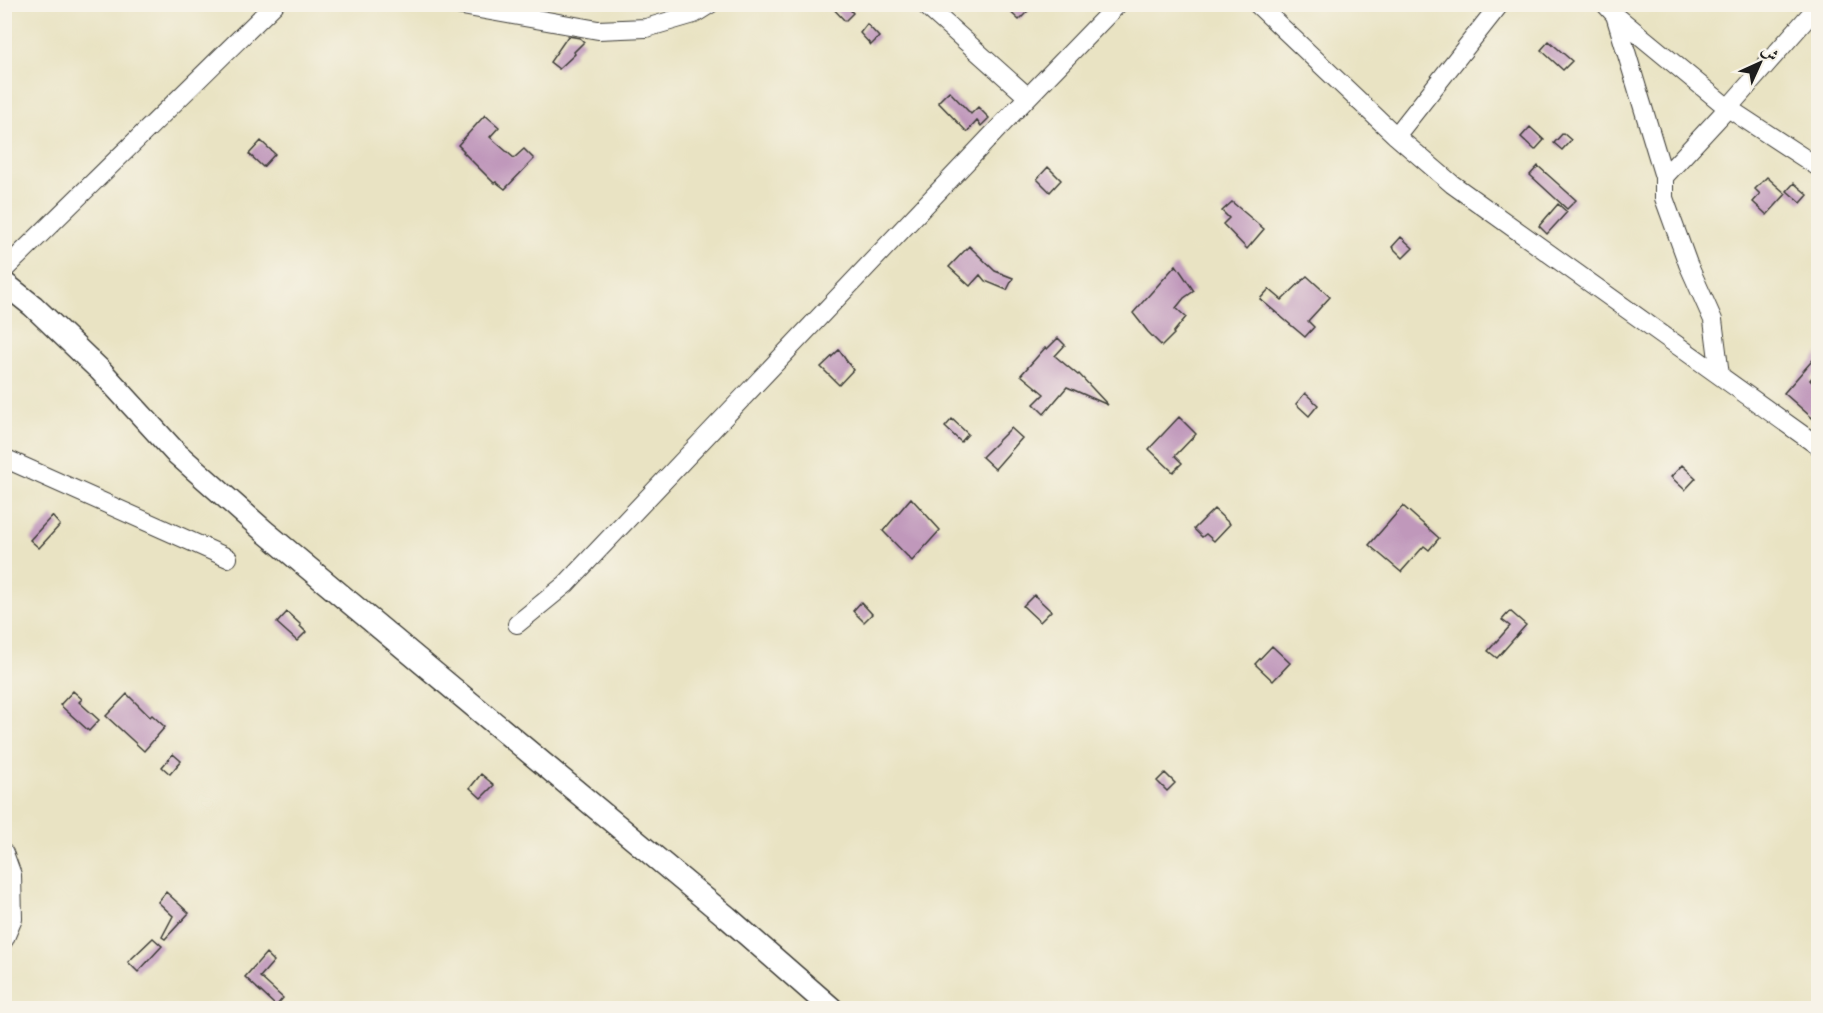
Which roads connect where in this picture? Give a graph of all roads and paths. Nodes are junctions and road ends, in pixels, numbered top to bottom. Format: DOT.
graph roads {
  1 [pos="275,4"];
  2 [pos="451,4"];
  3 [pos="710,4"];
  4 [pos="924,4"];
  5 [pos="1118,4"];
  6 [pos="1257,4"];
  7 [pos="1500,4"];
  8 [pos="1814,6"];
  9 [pos="1610,10"];
  10 [pos="1028,97"];
  11 [pos="1728,108"];
  12 [pos="1396,136"];
  13 [pos="1818,167"];
  14 [pos="1664,177"];
  15 [pos="4,270"];
  16 [pos="4,283"];
  17 [pos="1720,375"];
  18 [pos="1818,446"];
  19 [pos="4,458"];
  20 [pos="228,558"];
  21 [pos="517,624"];
  22 [pos="4,853"];
  23 [pos="4,940"];
  24 [pos="831,1008"];
  1 -- 15 [label="street"];
  2 -- 3 [label="street"];
  4 -- 10 [label="street"];
  5 -- 10 [label="street"];
  6 -- 12 [label="street"];
  7 -- 12 [label="street"];
  8 -- 11 [label="street"];
  9 -- 11 [label="street"];
  9 -- 14 [label="street"];
  10 -- 21 [label="street"];
  11 -- 13 [label="street"];
  11 -- 14 [label="street"];
  12 -- 17 [label="street"];
  14 -- 17 [label="street"];
  16 -- 24 [label="main road"];
  17 -- 18 [label="street"];
  19 -- 20 [label="street"];
  22 -- 23 [label="street"];
}
